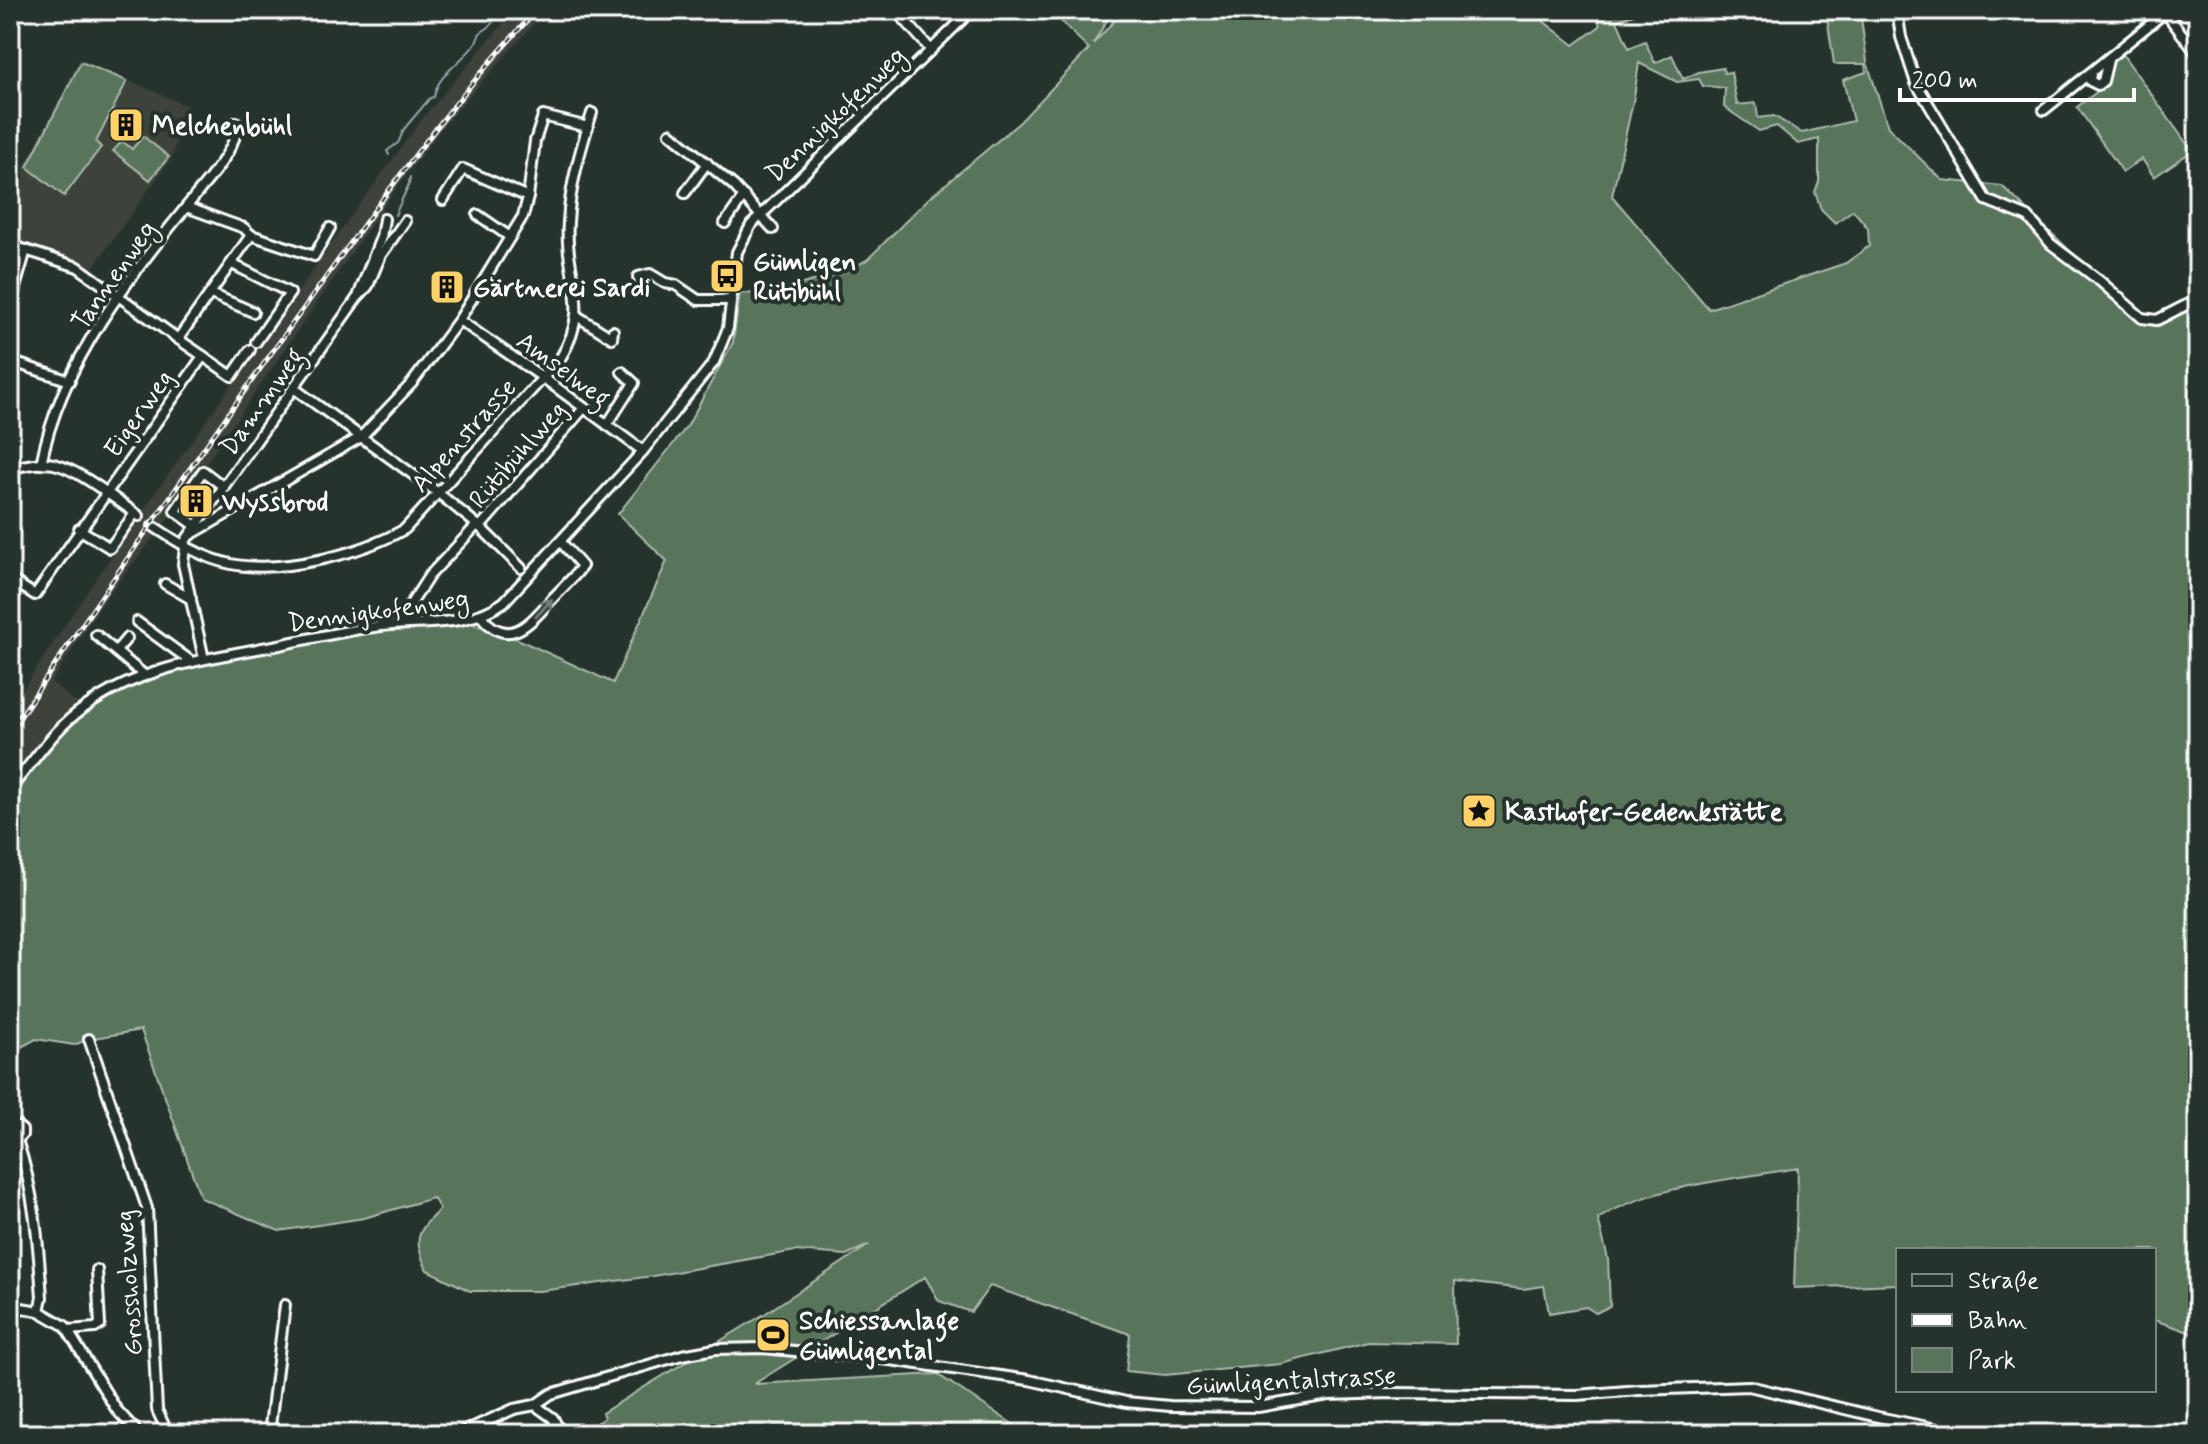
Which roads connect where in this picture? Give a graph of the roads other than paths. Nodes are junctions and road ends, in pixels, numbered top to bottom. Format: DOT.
graph roads {
  1 [pos="896,10"];
  2 [pos="972,10"];
  3 [pos="1897,10"];
  4 [pos="2167,11"];
  5 [pos="931,50"];
  6 [pos="2198,55"];
  7 [pos="2108,60"];
  8 [pos="2091,72"];
  9 [pos="2044,110"];
  10 [pos="592,113"];
  11 [pos="236,122"];
  12 [pos="588,127"];
  13 [pos="670,133"];
  14 [pos="707,163"];
  15 [pos="685,193"];
  16 [pos="744,196"];
  17 [pos="528,197"];
  18 [pos="443,200"];
  19 [pos="186,207"];
  20 [pos="760,214"];
  21 [pos="478,215"];
  22 [pos="384,219"];
  23 [pos="405,221"];
  24 [pos="725,223"];
  25 [pos="330,228"];
  26 [pos="773,229"];
  27 [pos="251,235"];
  28 [pos="510,237"];
  29 [pos="10,245"];
  30 [pos="26,250"];
  31 [pos="232,264"];
  32 [pos="638,277"];
  33 [pos="211,294"];
  34 [pos="119,296"];
  35 [pos="357,298"];
  36 [pos="2198,299"];
  37 [pos="731,300"];
  38 [pos="10,305"];
  39 [pos="253,312"];
  40 [pos="577,316"];
  41 [pos="459,320"];
  42 [pos="613,331"];
  43 [pos="178,339"];
  44 [pos="256,342"];
  45 [pos="250,350"];
  46 [pos="203,356"];
  47 [pos="10,361"];
  48 [pos="622,372"];
  49 [pos="542,377"];
  50 [pos="70,381"];
  51 [pos="295,389"];
  52 [pos="584,408"];
  53 [pos="607,425"];
  54 [pos="361,437"];
  55 [pos="643,451"];
  56 [pos="41,464"];
  57 [pos="10,468"];
  58 [pos="224,487"];
  59 [pos="437,492"];
  60 [pos="106,493"];
  61 [pos="153,526"];
  62 [pos="478,527"];
  63 [pos="79,529"];
  64 [pos="194,530"];
  65 [pos="561,542"];
  66 [pos="185,546"];
  67 [pos="521,568"];
  68 [pos="10,579"];
  69 [pos="165,584"];
  70 [pos="191,599"];
  71 [pos="481,616"];
  72 [pos="137,622"];
  73 [pos="398,624"];
  74 [pos="96,635"];
  75 [pos="127,638"];
  76 [pos="116,651"];
  77 [pos="204,659"];
  78 [pos="192,662"];
  79 [pos="144,675"];
  80 [pos="10,781"];
  81 [pos="89,1039"];
  82 [pos="10,1129"];
  83 [pos="14,1139"];
  84 [pos="97,1270"];
  85 [pos="285,1305"];
  86 [pos="10,1306"];
  87 [pos="39,1311"];
  88 [pos="68,1330"];
  89 [pos="535,1405"];
  90 [pos="139,1434"];
  91 [pos="168,1434"];
  92 [pos="269,1434"];
  93 [pos="458,1434"];
  94 [pos="561,1434"];
  95 [pos="1962,1434"];
  1 -- 5 [label="street"];
  2 -- 5 [label="street, Dennigkofenweg"];
  3 -- 36 [label="street"];
  4 -- 6 [label="street"];
  4 -- 7 [label="street"];
  5 -- 20 [label="street, Dennigkofenweg"];
  7 -- 8 [label="street"];
  7 -- 8 [label="street"];
  8 -- 9 [label="street"];
  10 -- 12 [label="street, Alpenstrasse"];
  11 -- 19 [label="street, Tannenweg"];
  12 -- 17 [label="street"];
  12 -- 40 [label="street, Alpenstrasse"];
  13 -- 14 [label="street, Dennigkofenweg"];
  14 -- 15 [label="street"];
  14 -- 16 [label="street, Dennigkofenweg"];
  16 -- 20 [label="street, Dennigkofenweg"];
  16 -- 24 [label="street"];
  17 -- 18 [label="street"];
  17 -- 28 [label="street"];
  19 -- 27 [label="street"];
  19 -- 34 [label="street, Tannenweg"];
  20 -- 26 [label="street"];
  20 -- 37 [label="street, Dennigkofenweg"];
  21 -- 28 [label="street"];
  22 -- 35 [label="street"];
  23 -- 35 [label="street, Dammweg"];
  25 -- 27 [label="street"];
  27 -- 31 [label="street, Eigerweg"];
  28 -- 41 [label="street"];
  29 -- 30 [label="street"];
  30 -- 34 [label="street"];
  30 -- 38 [label="street"];
  31 -- 33 [label="street, Eigerweg"];
  31 -- 44 [label="street"];
  32 -- 37 [label="street"];
  33 -- 39 [label="street"];
  33 -- 43 [label="street, Eigerweg"];
  34 -- 43 [label="street"];
  34 -- 50 [label="street, Tannenweg"];
  35 -- 51 [label="street, Dammweg"];
  37 -- 55 [label="street, Dennigkofenweg"];
  40 -- 42 [label="street"];
  40 -- 49 [label="street, Alpenstrasse"];
  41 -- 49 [label="street, Amselweg"];
  41 -- 54 [label="street"];
  43 -- 46 [label="street, Eigerweg"];
  45 -- 46 [label="street, Eigerweg"];
  46 -- 60 [label="street, Eigerweg"];
  47 -- 50 [label="street"];
  48 -- 53 [label="street"];
  49 -- 52 [label="street, Amselweg"];
  49 -- 59 [label="street, Alpenstrasse"];
  50 -- 56 [label="street, Tannenweg"];
  51 -- 54 [label="street"];
  51 -- 58 [label="street, Dammweg"];
  52 -- 53 [label="street, Amselweg"];
  52 -- 62 [label="street, Rütibühlweg"];
  53 -- 55 [label="street, Amselweg"];
  54 -- 59 [label="street"];
  54 -- 64 [label="street"];
  55 -- 65 [label="street, Dennigkofenweg"];
  56 -- 57 [label="street"];
  56 -- 60 [label="street"];
  58 -- 64 [label="street, Dammweg"];
  58 -- 64 [label="street"];
  59 -- 62 [label="street"];
  59 -- 66 [label="street, Alpenstrasse"];
  60 -- 63 [label="street, Eigerweg"];
  60 -- 63 [label="street"];
  61 -- 66 [label="street, Alpenstrasse"];
  62 -- 67 [label="street"];
  62 -- 73 [label="street, Rütibühlweg"];
  63 -- 68 [label="street, Eigerweg"];
  64 -- 66 [label="street, Dammweg"];
  65 -- 71 [label="street, Dennigkofenweg"];
  71 -- 65 [label="street, one-way"];
  66 -- 70 [label="street"];
  69 -- 70 [label="street"];
  70 -- 77 [label="street"];
  71 -- 73 [label="street, Dennigkofenweg"];
  72 -- 78 [label="street"];
  73 -- 77 [label="street, Dennigkofenweg"];
  74 -- 76 [label="street"];
  75 -- 76 [label="street"];
  76 -- 79 [label="street"];
  77 -- 78 [label="street, Dennigkofenweg"];
  78 -- 79 [label="street, Dennigkofenweg"];
  79 -- 80 [label="street, Dennigkofenweg"];
  81 -- 91 [label="street, Grossholzweg"];
  82 -- 83 [label="street"];
  83 -- 87 [label="street"];
  84 -- 88 [label="street"];
  85 -- 92 [label="street"];
  86 -- 87 [label="street"];
  87 -- 88 [label="street"];
  88 -- 90 [label="street"];
  89 -- 93 [label="street, Gümligentalstrasse"];
  89 -- 94 [label="street"];
  89 -- 95 [label="street, Gümligentalstrasse"];
}
